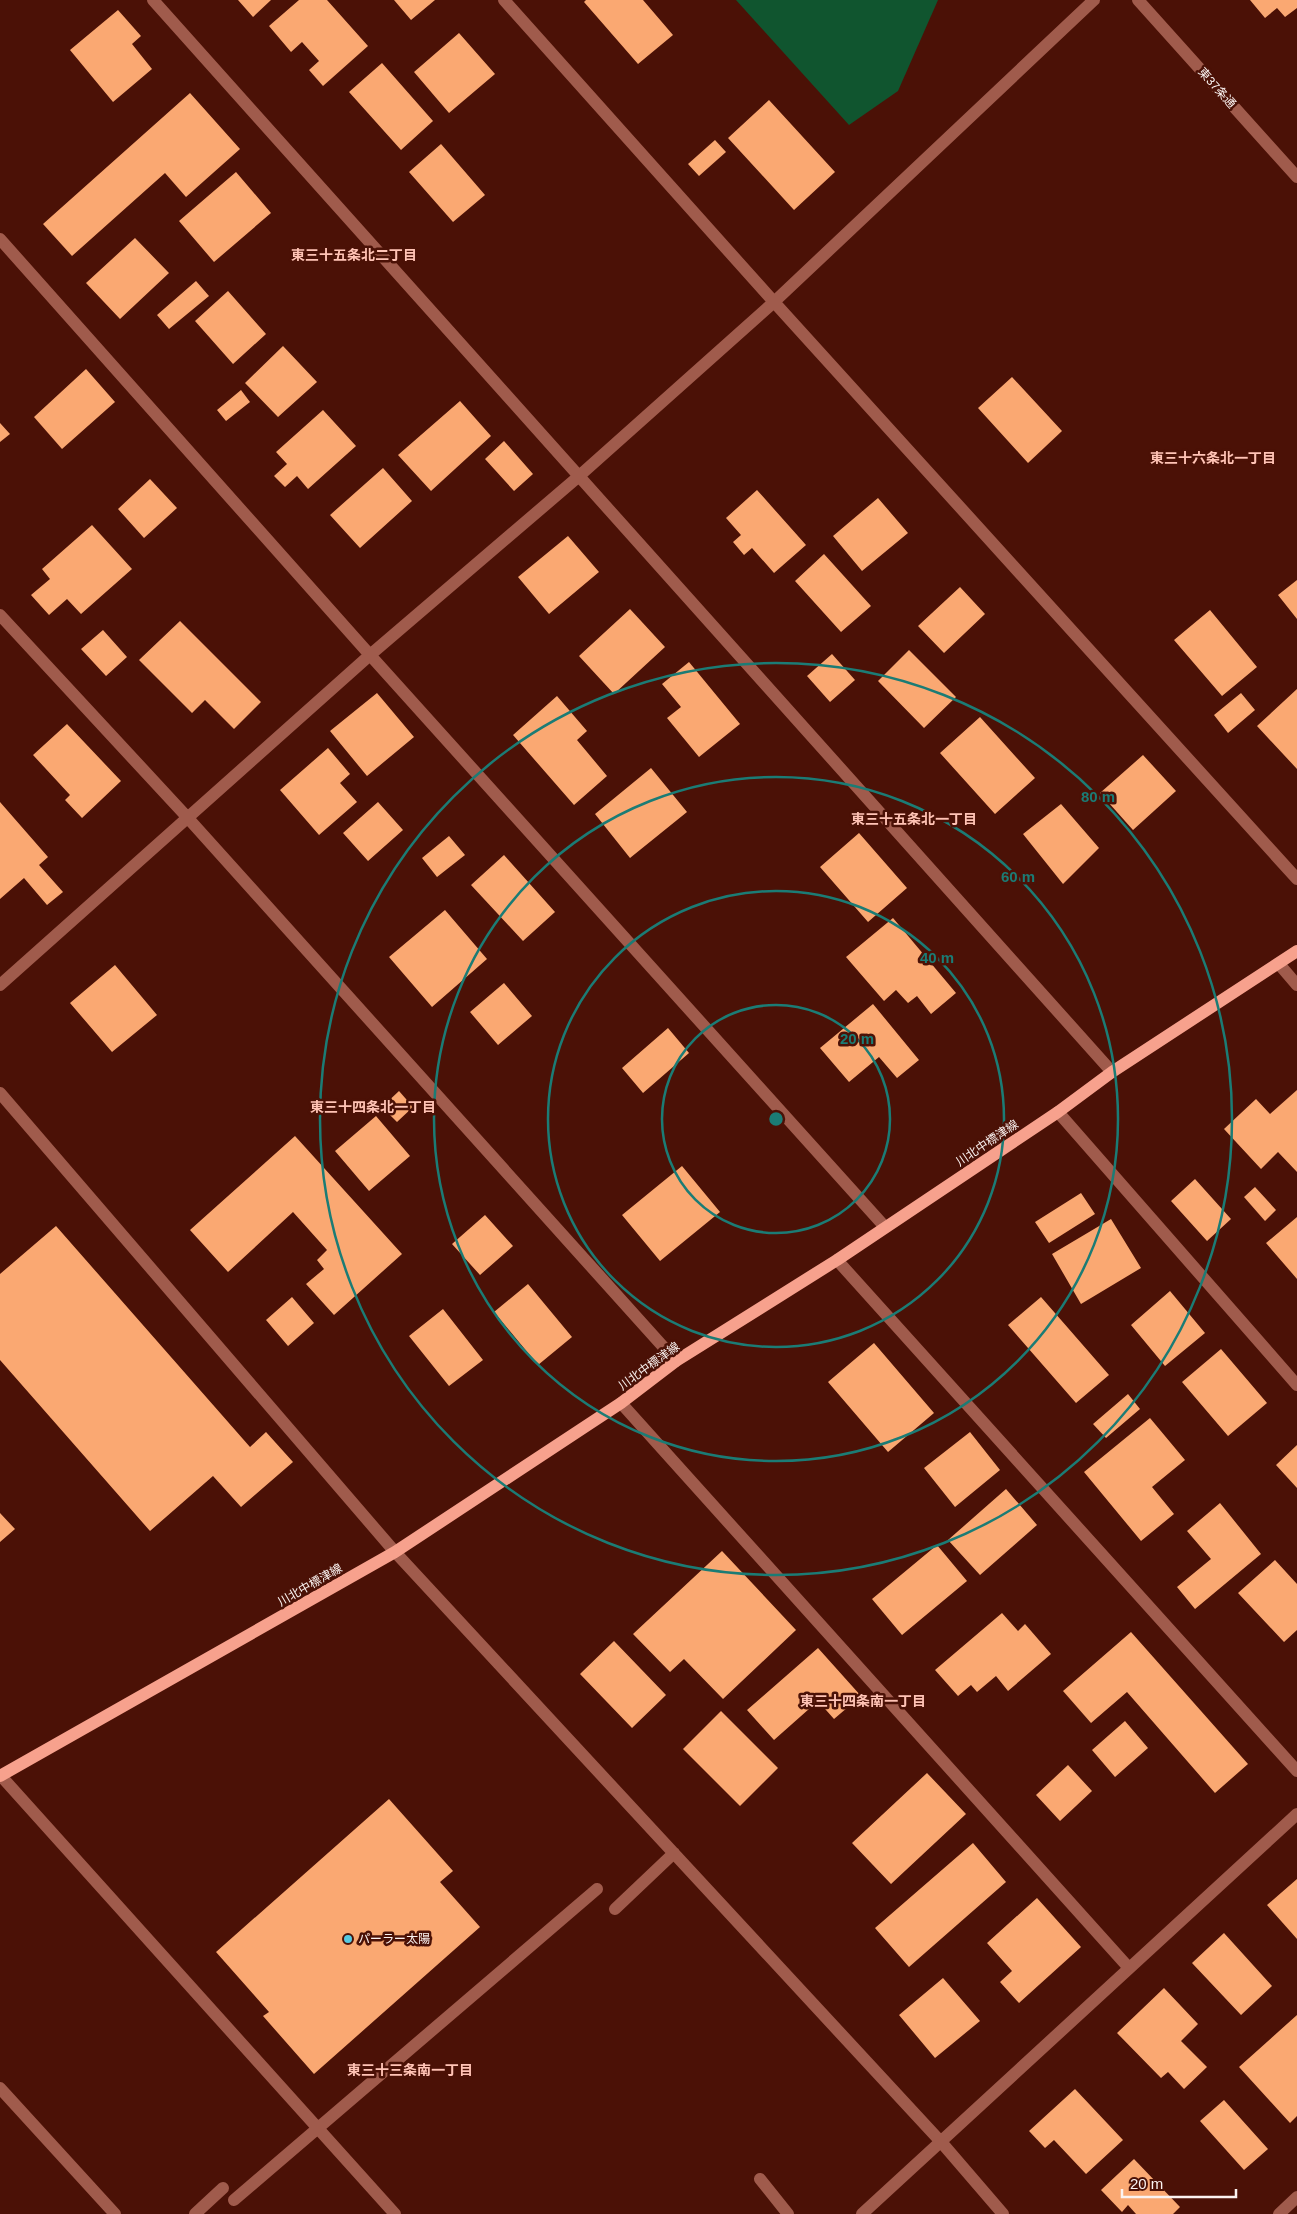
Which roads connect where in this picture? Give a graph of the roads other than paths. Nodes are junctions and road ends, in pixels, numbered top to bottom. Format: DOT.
graph roads {
  1 [pos="153,0"];
  2 [pos="504,0"];
  3 [pos="1094,0"];
  4 [pos="1138,0"];
  5 [pos="1297,176"];
  6 [pos="0,239"];
  7 [pos="774,302"];
  8 [pos="578,478"];
  9 [pos="0,615"];
  10 [pos="370,655"];
  11 [pos="187,817"];
  12 [pos="1297,879"];
  13 [pos="1297,951"];
  14 [pos="1279,964"];
  15 [pos="0,984"];
  16 [pos="1297,985"];
  17 [pos="1112,1072"];
  18 [pos="0,1093"];
  19 [pos="1058,1112"];
  20 [pos="885,1227"];
  21 [pos="837,1260"];
  22 [pos="676,1361"];
  23 [pos="1297,1385"];
  24 [pos="621,1404"];
  25 [pos="395,1552"];
  26 [pos="1297,1771"];
  27 [pos="0,1776"];
  28 [pos="1297,1814"];
  29 [pos="674,1854"];
  30 [pos="597,1889"];
  31 [pos="615,1908"];
  32 [pos="1129,1968"];
  33 [pos="0,2088"];
  34 [pos="318,2129"];
  35 [pos="942,2143"];
  36 [pos="760,2179"];
  37 [pos="223,2188"];
  38 [pos="1297,2197"];
  39 [pos="234,2200"];
  40 [pos="115,2214"];
  41 [pos="195,2214"];
  42 [pos="395,2214"];
  43 [pos="788,2214"];
  44 [pos="862,2214"];
  45 [pos="1003,2214"];
  46 [pos="1278,2214"];
  1 -- 8 [label="street"];
  2 -- 7 [label="street"];
  3 -- 7 [label="street"];
  4 -- 5 [label="street, 東37条通"];
  6 -- 10 [label="street"];
  7 -- 8 [label="street"];
  7 -- 12 [label="street"];
  8 -- 10 [label="street"];
  8 -- 17 [label="street"];
  9 -- 11 [label="street"];
  10 -- 11 [label="street"];
  10 -- 20 [label="street"];
  11 -- 15 [label="street"];
  11 -- 22 [label="street"];
  13 -- 14 [label="main road, 川北中標津線"];
  14 -- 16 [label="street"];
  14 -- 17 [label="main road, 川北中標津線"];
  17 -- 19 [label="main road, 川北中標津線"];
  18 -- 25 [label="street"];
  19 -- 20 [label="main road, 川北中標津線"];
  19 -- 23 [label="street"];
  20 -- 21 [label="main road, 川北中標津線"];
  21 -- 22 [label="main road, 川北中標津線"];
  21 -- 26 [label="street"];
  22 -- 24 [label="main road, 川北中標津線"];
  24 -- 25 [label="main road, 川北中標津線"];
  24 -- 32 [label="street"];
  25 -- 27 [label="main road, 川北中標津線"];
  25 -- 29 [label="street"];
  27 -- 34 [label="street"];
  28 -- 32 [label="street"];
  29 -- 31 [label="street"];
  29 -- 35 [label="street"];
  30 -- 34 [label="street"];
  32 -- 35 [label="street"];
  33 -- 40 [label="street"];
  34 -- 39 [label="street"];
  34 -- 42 [label="street"];
  35 -- 44 [label="street"];
  35 -- 45 [label="street"];
  36 -- 43 [label="street"];
  37 -- 41 [label="street"];
  38 -- 46 [label="street"];
}
